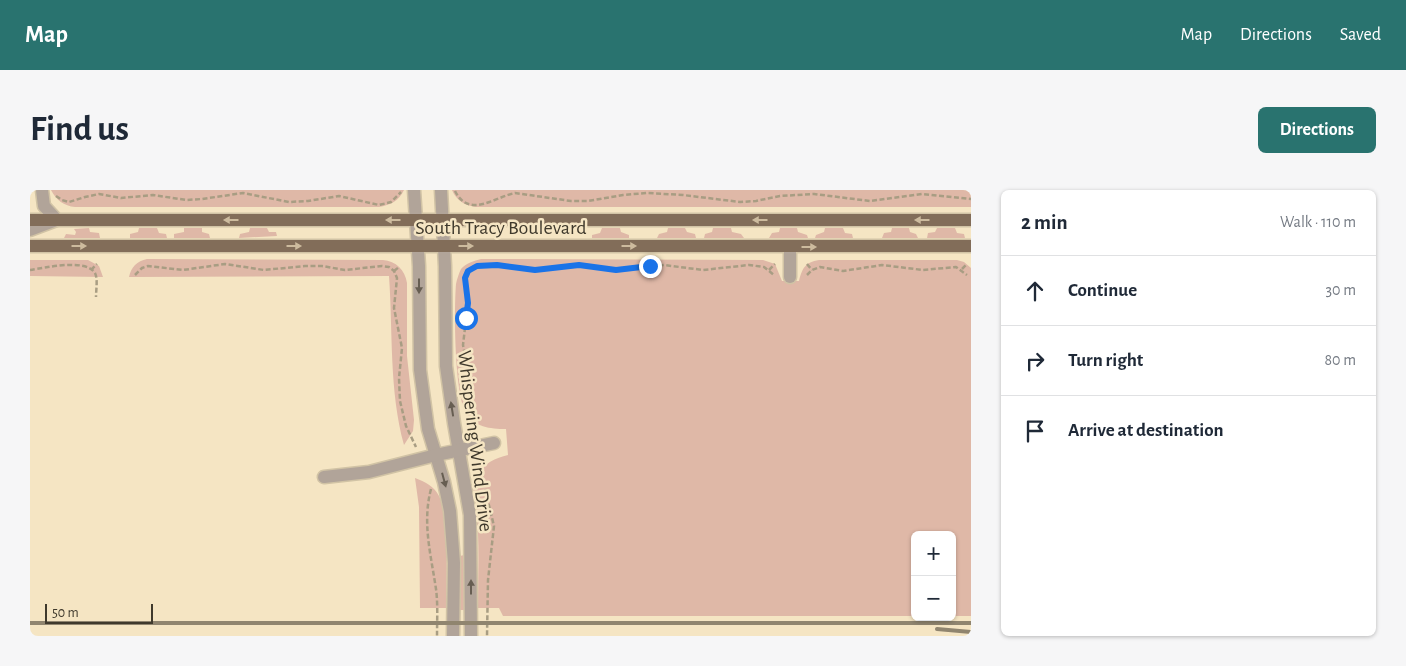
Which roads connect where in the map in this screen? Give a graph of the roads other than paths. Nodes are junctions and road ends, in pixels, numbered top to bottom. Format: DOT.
graph roads {
  1 [pos="42,190"];
  2 [pos="414,190"];
  3 [pos="441,190"];
  4 [pos="30,220"];
  5 [pos="57,220"];
  6 [pos="416,220"];
  7 [pos="442,220"];
  8 [pos="971,220"];
  9 [pos="30,230"];
  10 [pos="30,246"];
  11 [pos="417,246"];
  12 [pos="444,246"];
  13 [pos="790,246"];
  14 [pos="971,246"];
  15 [pos="790,277"];
  16 [pos="494,444"];
  17 [pos="459,449"];
  18 [pos="436,454"];
  19 [pos="324,477"];
  20 [pos="454,636"];
  21 [pos="471,636"];
  1 -- 5 [label="street"];
  2 -- 6 [label="street, Whispering Wind Drive"];
  3 -- 7 [label="street, Whispering Wind Drive"];
  4 -- 5 [label="main road, South Tracy Boulevard"];
  6 -- 5 [label="main road, South Tracy Boulevard, one-way"];
  5 -- 9 [label="street"];
  6 -- 7 [label="main road, South Tracy Boulevard"];
  6 -- 11 [label="street, Whispering Wind Drive"];
  8 -- 7 [label="main road, South Tracy Boulevard, one-way"];
  7 -- 12 [label="street, Whispering Wind Drive"];
  10 -- 11 [label="main road, South Tracy Boulevard, one-way"];
  11 -- 12 [label="main road, South Tracy Boulevard"];
  11 -- 18 [label="street, Whispering Wind Drive, one-way"];
  12 -- 13 [label="main road, South Tracy Boulevard, one-way"];
  17 -- 12 [label="street, Whispering Wind Drive, one-way"];
  13 -- 14 [label="main road, South Tracy Boulevard, one-way"];
  13 -- 15 [label="street"];
  16 -- 17 [label="street"];
  17 -- 18 [label="street"];
  21 -- 17 [label="street, Whispering Wind Drive, one-way"];
  18 -- 19 [label="street"];
  18 -- 20 [label="street, Whispering Wind Drive, one-way"];
}
